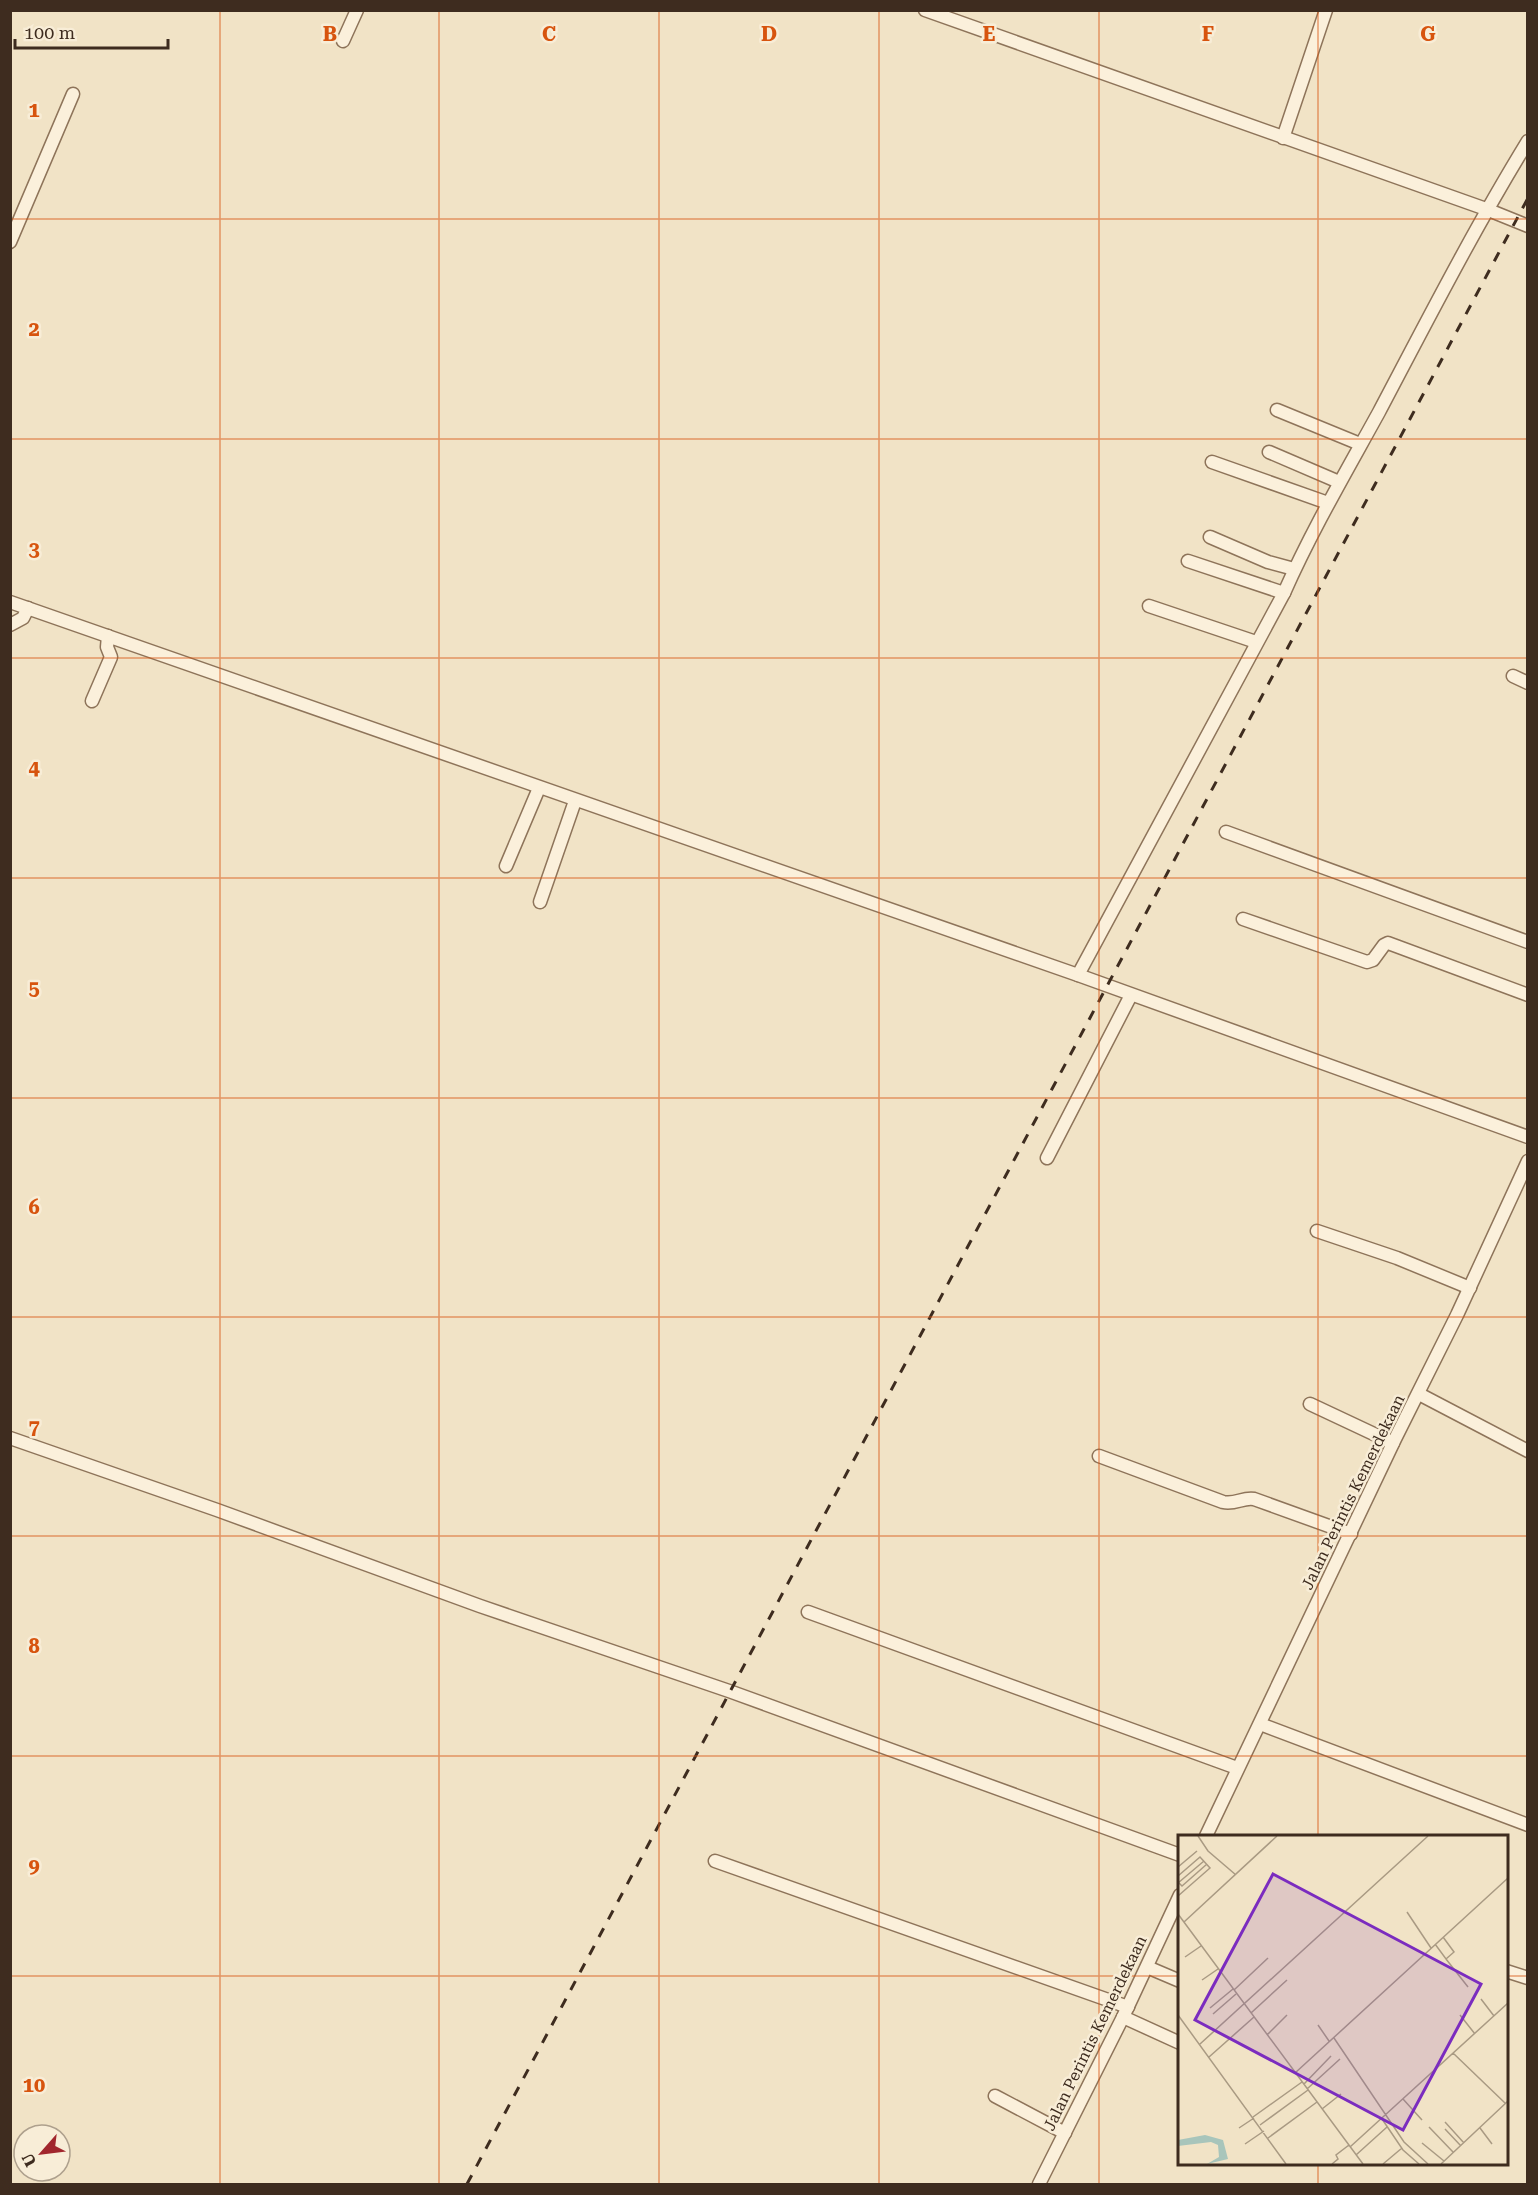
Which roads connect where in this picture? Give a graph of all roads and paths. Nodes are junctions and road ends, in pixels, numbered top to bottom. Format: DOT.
graph roads {
  1 [pos="357,10"];
  2 [pos="925,10"];
  3 [pos="1326,10"];
  4 [pos="343,41"];
  5 [pos="73,94"];
  6 [pos="1283,138"];
  7 [pos="1527,141"];
  8 [pos="1486,209"];
  9 [pos="1527,226"];
  10 [pos="10,242"];
  11 [pos="1277,410"];
  12 [pos="1360,444"];
  13 [pos="1269,452"];
  14 [pos="1212,462"];
  15 [pos="1339,482"];
  16 [pos="1328,502"];
  17 [pos="1210,537"];
  18 [pos="1188,561"];
  19 [pos="1294,569"];
  20 [pos="1284,593"];
  21 [pos="10,602"];
  22 [pos="1149,606"];
  23 [pos="28,608"];
  24 [pos="10,626"];
  25 [pos="108,636"];
  26 [pos="1256,642"];
  27 [pos="1513,676"];
  28 [pos="1527,683"];
  29 [pos="92,701"];
  30 [pos="539,788"];
  31 [pos="575,801"];
  32 [pos="1226,832"];
  33 [pos="506,866"];
  34 [pos="540,902"];
  35 [pos="1243,919"];
  36 [pos="1527,942"];
  37 [pos="1078,975"];
  38 [pos="1131,995"];
  39 [pos="1527,995"];
  40 [pos="1527,1137"];
  41 [pos="1047,1158"];
  42 [pos="1527,1161"];
  43 [pos="1317,1231"];
  44 [pos="1470,1288"];
  45 [pos="1419,1394"];
  46 [pos="1310,1404"];
  47 [pos="10,1438"];
  48 [pos="1393,1443"];
  49 [pos="1527,1451"];
  50 [pos="1098,1456"];
  51 [pos="1351,1534"];
  52 [pos="808,1612"];
  53 [pos="1260,1724"];
  54 [pos="1237,1768"];
  55 [pos="1527,1825"];
  56 [pos="1206,1835"];
  57 [pos="1178,1855"];
  58 [pos="716,1860"];
  59 [pos="1178,1897"];
  60 [pos="1147,1967"];
  61 [pos="1508,1972"];
  62 [pos="1527,1978"];
  63 [pos="1178,1981"];
  64 [pos="1125,2012"];
  65 [pos="1178,2042"];
  66 [pos="995,2096"];
  67 [pos="1065,2133"];
  68 [pos="1039,2184"];
  1 -- 4 [label="street"];
  2 -- 6 [label="street"];
  3 -- 6 [label="street"];
  5 -- 10 [label="street"];
  6 -- 8 [label="street"];
  7 -- 8 [label="street"];
  8 -- 9 [label="street"];
  8 -- 12 [label="street"];
  11 -- 12 [label="street"];
  12 -- 15 [label="street"];
  13 -- 15 [label="street"];
  14 -- 16 [label="street"];
  15 -- 16 [label="street"];
  16 -- 19 [label="street"];
  17 -- 19 [label="street"];
  18 -- 20 [label="street"];
  19 -- 20 [label="street"];
  20 -- 26 [label="street"];
  21 -- 23 [label="street"];
  22 -- 26 [label="street"];
  23 -- 24 [label="street"];
  23 -- 25 [label="street"];
  25 -- 29 [label="street"];
  25 -- 30 [label="street"];
  26 -- 37 [label="street"];
  27 -- 28 [label="street"];
  30 -- 31 [label="street"];
  30 -- 33 [label="street"];
  31 -- 34 [label="street"];
  31 -- 37 [label="street"];
  32 -- 36 [label="street"];
  35 -- 39 [label="street"];
  37 -- 38 [label="street"];
  38 -- 40 [label="street"];
  38 -- 41 [label="street"];
  42 -- 44 [label="street, Jalan Perintis Kemerdekaan"];
  43 -- 44 [label="street"];
  44 -- 45 [label="street, Jalan Perintis Kemerdekaan"];
  45 -- 48 [label="street, Jalan Perintis Kemerdekaan"];
  45 -- 49 [label="street"];
  46 -- 48 [label="street"];
  47 -- 57 [label="street"];
  48 -- 51 [label="street, Jalan Perintis Kemerdekaan"];
  50 -- 51 [label="street"];
  51 -- 53 [label="street, Jalan Perintis Kemerdekaan"];
  52 -- 54 [label="street"];
  53 -- 54 [label="street, Jalan Perintis Kemerdekaan"];
  53 -- 55 [label="street"];
  54 -- 56 [label="street, Jalan Perintis Kemerdekaan"];
  58 -- 64 [label="street"];
  59 -- 60 [label="street, Jalan Perintis Kemerdekaan"];
  60 -- 63 [label="street"];
  60 -- 64 [label="street, Jalan Perintis Kemerdekaan"];
  61 -- 62 [label="street"];
  64 -- 65 [label="street"];
  64 -- 67 [label="street, Jalan Perintis Kemerdekaan"];
  66 -- 67 [label="street"];
  67 -- 68 [label="street, Jalan Perintis Kemerdekaan"];
}
